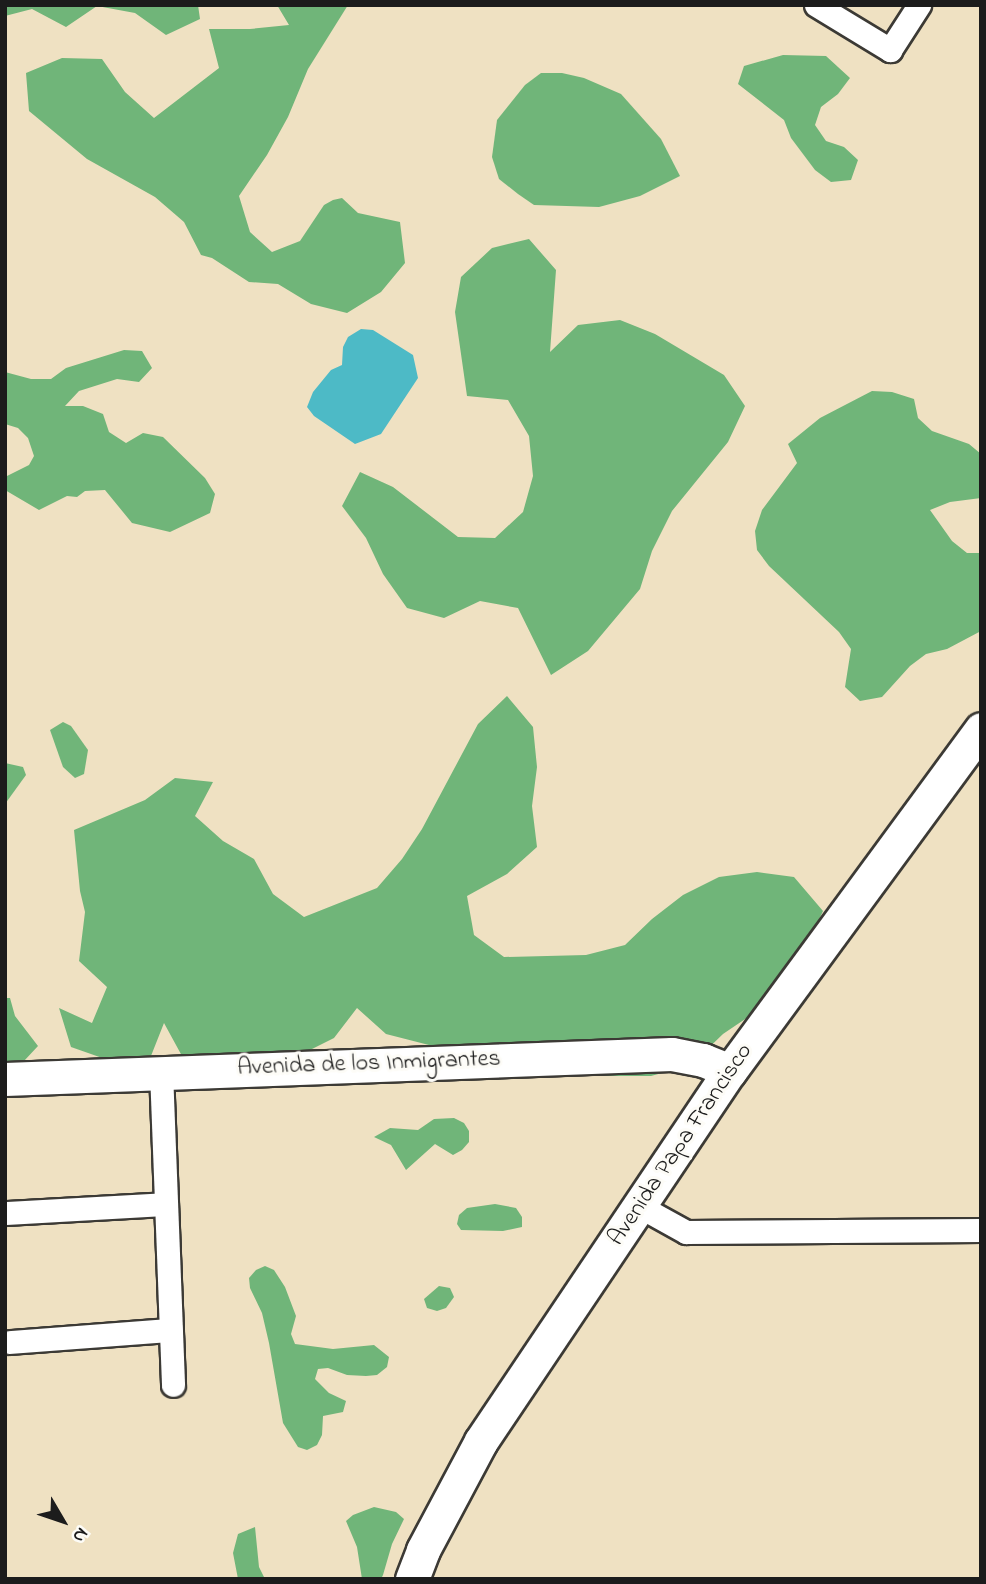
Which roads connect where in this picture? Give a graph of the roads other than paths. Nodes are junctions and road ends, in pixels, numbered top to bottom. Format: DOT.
graph roads {
  1 [pos="816,5"];
  2 [pos="919,5"];
  3 [pos="981,729"];
  4 [pos="161,1071"];
  5 [pos="730,1071"];
  6 [pos="5,1079"];
  7 [pos="166,1204"];
  8 [pos="639,1206"];
  9 [pos="5,1213"];
  10 [pos="981,1230"];
  11 [pos="171,1330"];
  12 [pos="10,1342"];
  13 [pos="173,1385"];
  14 [pos="412,1579"];
  1 -- 2 [label="street"];
  3 -- 5 [label="main road, Avenida Papa Francisco"];
  4 -- 5 [label="main road, Avenida de los Inmigrantes"];
  4 -- 6 [label="main road, Avenida de los Inmigrantes"];
  4 -- 7 [label="street"];
  5 -- 8 [label="main road, Avenida Papa Francisco"];
  7 -- 9 [label="street"];
  7 -- 11 [label="street"];
  8 -- 10 [label="street"];
  8 -- 14 [label="main road, Avenida Papa Francisco"];
  11 -- 12 [label="street"];
  11 -- 13 [label="street"];
}
